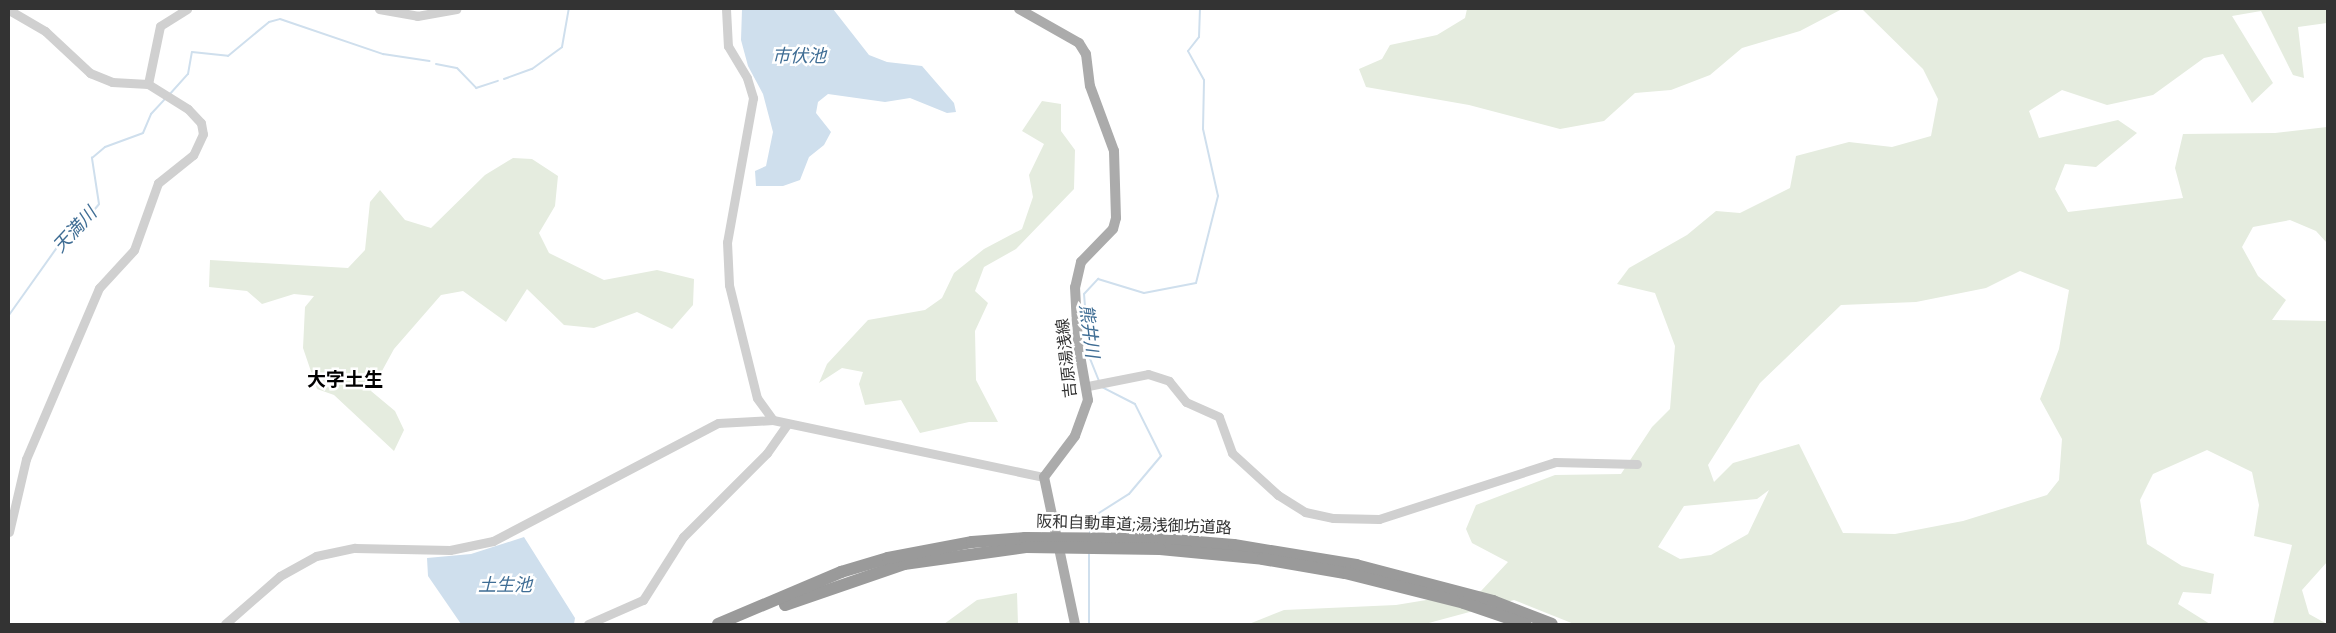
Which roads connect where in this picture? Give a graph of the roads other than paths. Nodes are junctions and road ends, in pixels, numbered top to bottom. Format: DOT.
graph roads {
  1 [pos="187,9"];
  2 [pos="379,9"];
  3 [pos="456,9"];
  4 [pos="726,9"];
  5 [pos="1020,9"];
  6 [pos="9,10"];
  7 [pos="148,84"];
  8 [pos="1088,386"];
  9 [pos="773,420"];
  10 [pos="787,424"];
  11 [pos="1637,464"];
  12 [pos="1044,477"];
  13 [pos="9,532"];
  14 [pos="1026,542"];
  15 [pos="1493,607"];
  16 [pos="225,624"];
  17 [pos="588,624"];
  18 [pos="718,624"];
  19 [pos="740,624"];
  20 [pos="1075,624"];
  21 [pos="1525,624"];
  22 [pos="1552,624"];
  1 -- 7 [label="street"];
  2 -- 3 [label="street"];
  4 -- 9 [label="street"];
  5 -- 8 [label="main road, 吉原湯浅線"];
  6 -- 7 [label="street"];
  7 -- 13 [label="street"];
  8 -- 11 [label="street"];
  8 -- 12 [label="main road, 吉原湯浅線"];
  9 -- 10 [label="street"];
  9 -- 16 [label="street"];
  10 -- 12 [label="street"];
  10 -- 17 [label="street"];
  12 -- 20 [label="main road"];
  14 -- 15 [label="highway, 阪和自動車道;湯浅御坊道路, bridge"];
  14 -- 18 [label="highway, 阪和自動車道;湯浅御坊道路"];
  14 -- 19 [label="highway, 阪和自動車道;湯浅御坊道路"];
  15 -- 21 [label="highway, 阪和自動車道;湯浅御坊道路"];
  15 -- 22 [label="highway, 阪和自動車道;湯浅御坊道路"];
}
